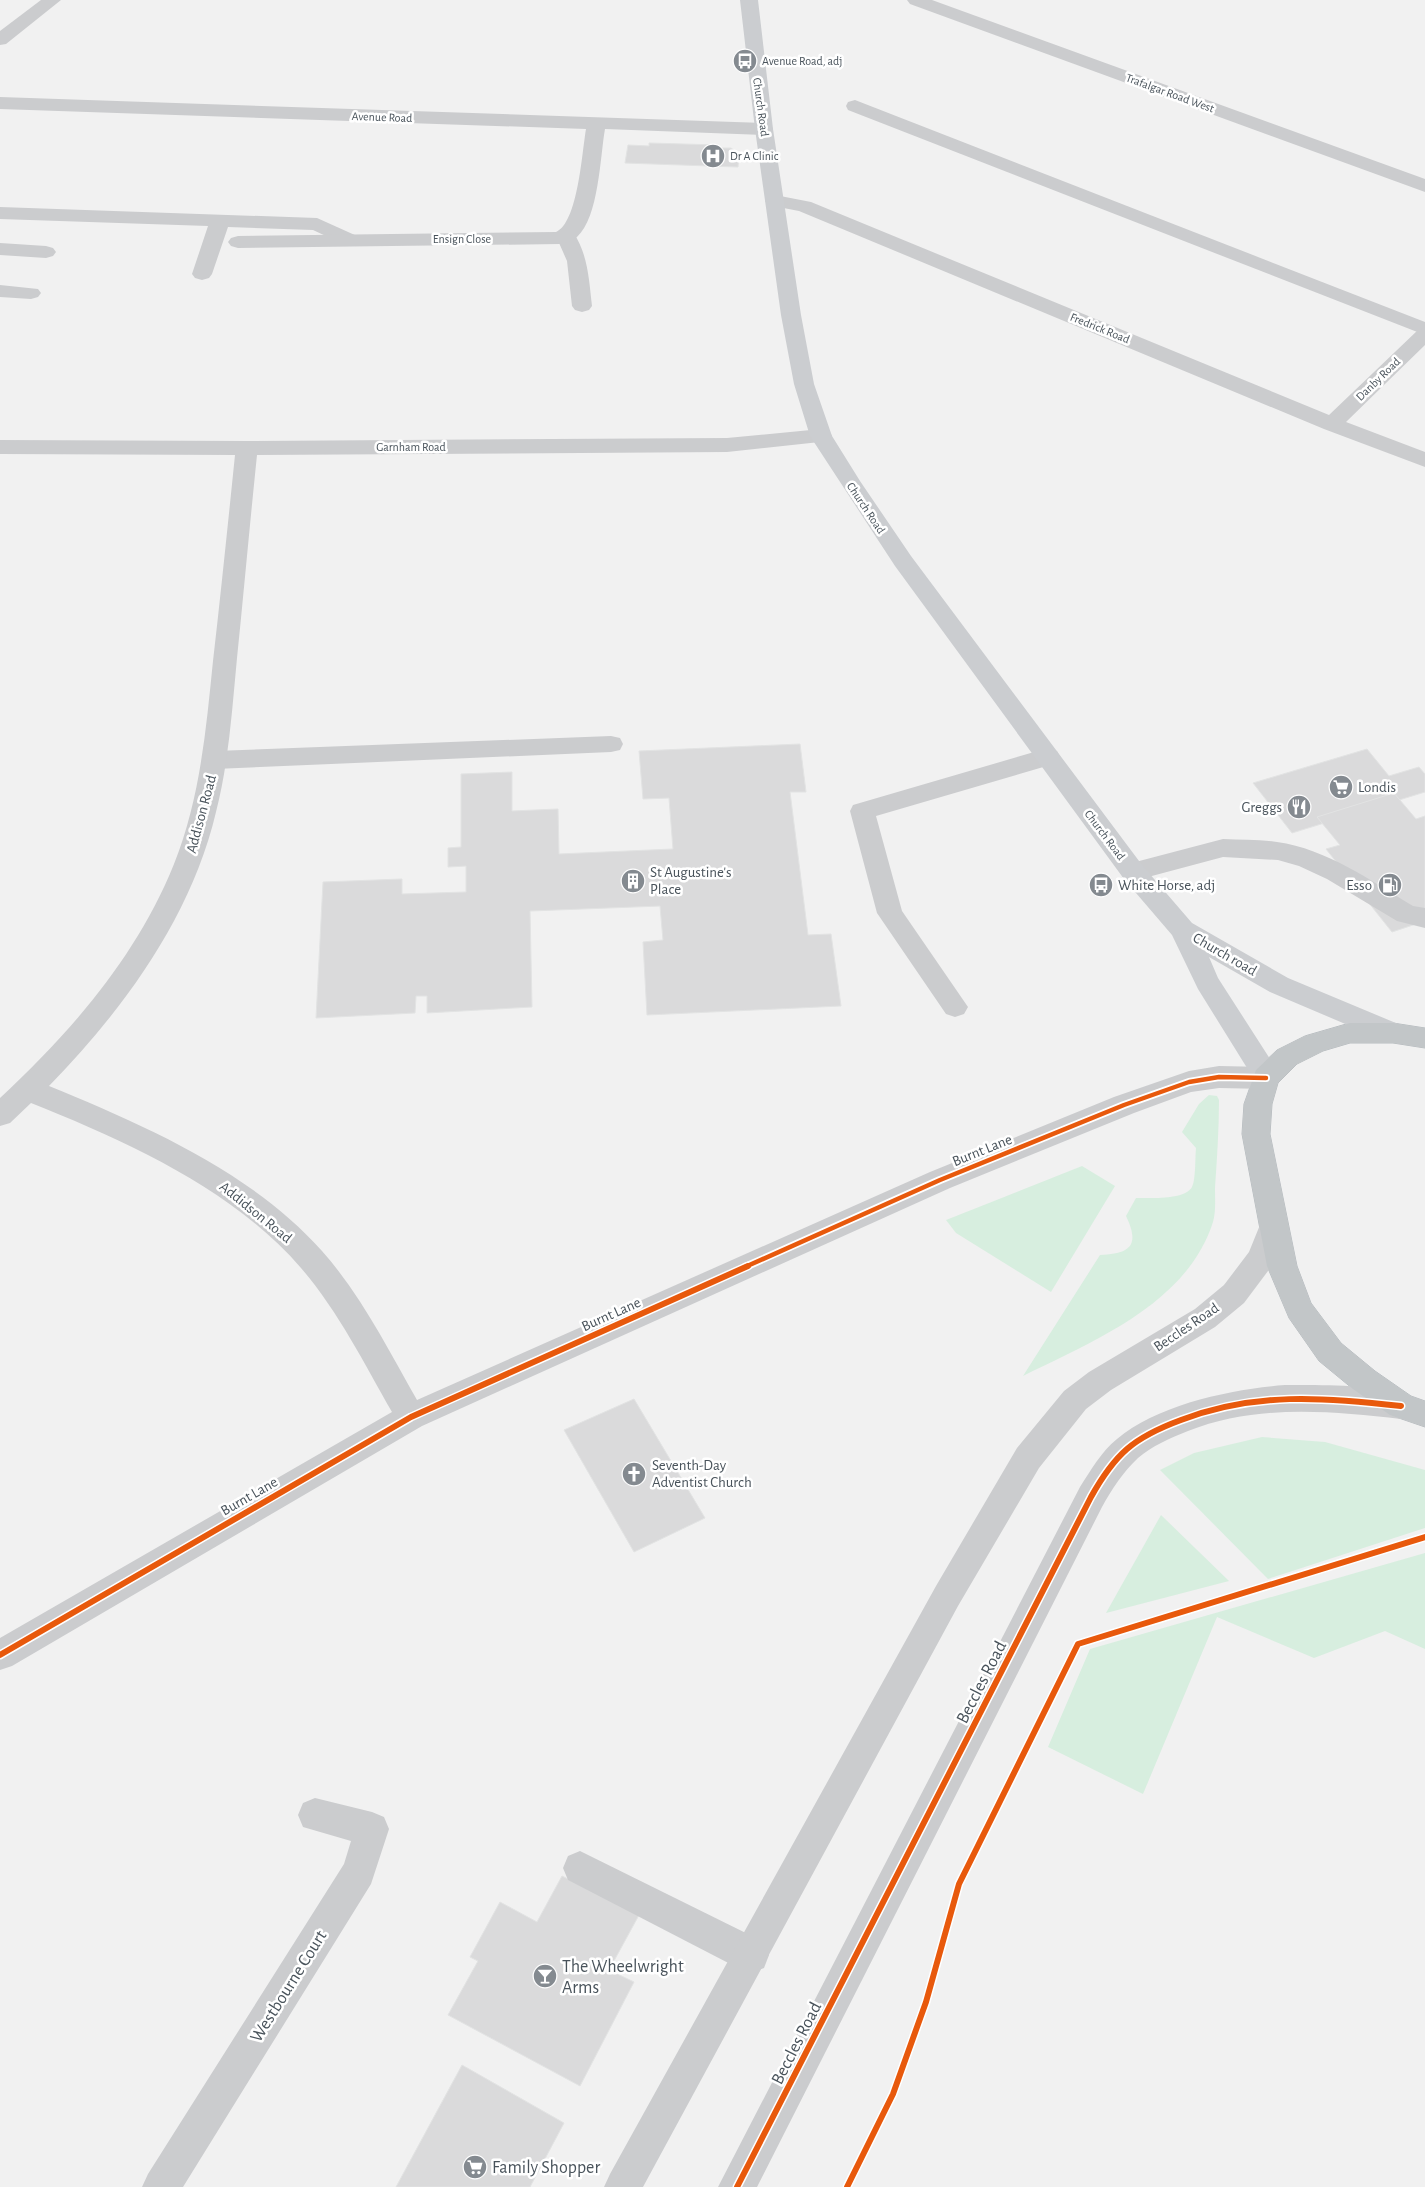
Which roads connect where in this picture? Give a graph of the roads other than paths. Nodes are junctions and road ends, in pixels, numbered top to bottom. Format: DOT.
graph roads {
  1 [pos="52,0"];
  2 [pos="749,0"];
  3 [pos="916,0"];
  4 [pos="0,40"];
  5 [pos="0,104"];
  6 [pos="855,106"];
  7 [pos="596,124"];
  8 [pos="764,129"];
  9 [pos="1425,186"];
  10 [pos="775,201"];
  11 [pos="0,213"];
  12 [pos="220,221"];
  13 [pos="566,236"];
  14 [pos="350,240"];
  15 [pos="238,242"];
  16 [pos="0,249"];
  17 [pos="46,252"];
  18 [pos="202,274"];
  19 [pos="0,291"];
  20 [pos="31,293"];
  21 [pos="582,306"];
  22 [pos="1425,329"];
  23 [pos="1425,334"];
  24 [pos="1332,424"];
  25 [pos="821,436"];
  26 [pos="0,447"];
  27 [pos="247,448"];
  28 [pos="1425,460"];
  29 [pos="611,744"];
  30 [pos="1048,757"];
  31 [pos="214,760"];
  32 [pos="1133,872"];
  33 [pos="1425,918"];
  34 [pos="1184,930"];
  35 [pos="955,1007"];
  36 [pos="1411,1035"];
  37 [pos="1266,1077"];
  38 [pos="29,1090"];
  39 [pos="0,1115"];
  40 [pos="1274,1223"];
  41 [pos="1413,1410"];
  42 [pos="411,1416"];
  43 [pos="0,1655"];
  44 [pos="315,1815"];
  45 [pos="580,1868"];
  46 [pos="751,1955"];
  47 [pos="161,2187"];
  48 [pos="623,2187"];
  49 [pos="737,2187"];
  1 -- 4 [label="street"];
  2 -- 8 [label="main road, Church Road"];
  3 -- 9 [label="street, Trafalgar Road West"];
  5 -- 7 [label="street, Avenue Road"];
  6 -- 22 [label="street"];
  7 -- 8 [label="street, Avenue Road"];
  7 -- 13 [label="street"];
  8 -- 10 [label="main road, Church Road"];
  10 -- 24 [label="street, Fredrick Road"];
  10 -- 25 [label="main road, Church Road"];
  11 -- 12 [label="street"];
  12 -- 14 [label="street"];
  12 -- 18 [label="street"];
  13 -- 14 [label="street, Ensign Close"];
  13 -- 21 [label="street"];
  14 -- 15 [label="street, Ensign Close"];
  16 -- 17 [label="street"];
  19 -- 20 [label="street"];
  23 -- 24 [label="street, Danby Road"];
  24 -- 28 [label="street, Fredrick Road"];
  25 -- 27 [label="street, Garnham Road"];
  25 -- 30 [label="main road, Church Road"];
  26 -- 27 [label="street, Garnham Road"];
  27 -- 31 [label="street, Addison Road"];
  29 -- 31 [label="street"];
  30 -- 32 [label="main road, Church Road"];
  30 -- 35 [label="street"];
  31 -- 38 [label="street, Addison Road"];
  32 -- 33 [label="street"];
  32 -- 34 [label="main road, Church Road"];
  34 -- 36 [label="main road, Church road"];
  34 -- 37 [label="main road, Church road"];
  36 -- 37 [label="highway"];
  37 -- 40 [label="highway"];
  37 -- 42 [label="street, Burnt Lane"];
  38 -- 39 [label="street, Addison Road"];
  38 -- 42 [label="street, Addidson Road"];
  40 -- 41 [label="highway"];
  40 -- 46 [label="street, Beccles Road"];
  41 -- 49 [label="street, Beccles Road"];
  42 -- 43 [label="street, Burnt Lane"];
  44 -- 47 [label="street, Westbourne Court"];
  45 -- 46 [label="street"];
  46 -- 48 [label="street, Beccles Road"];
}
